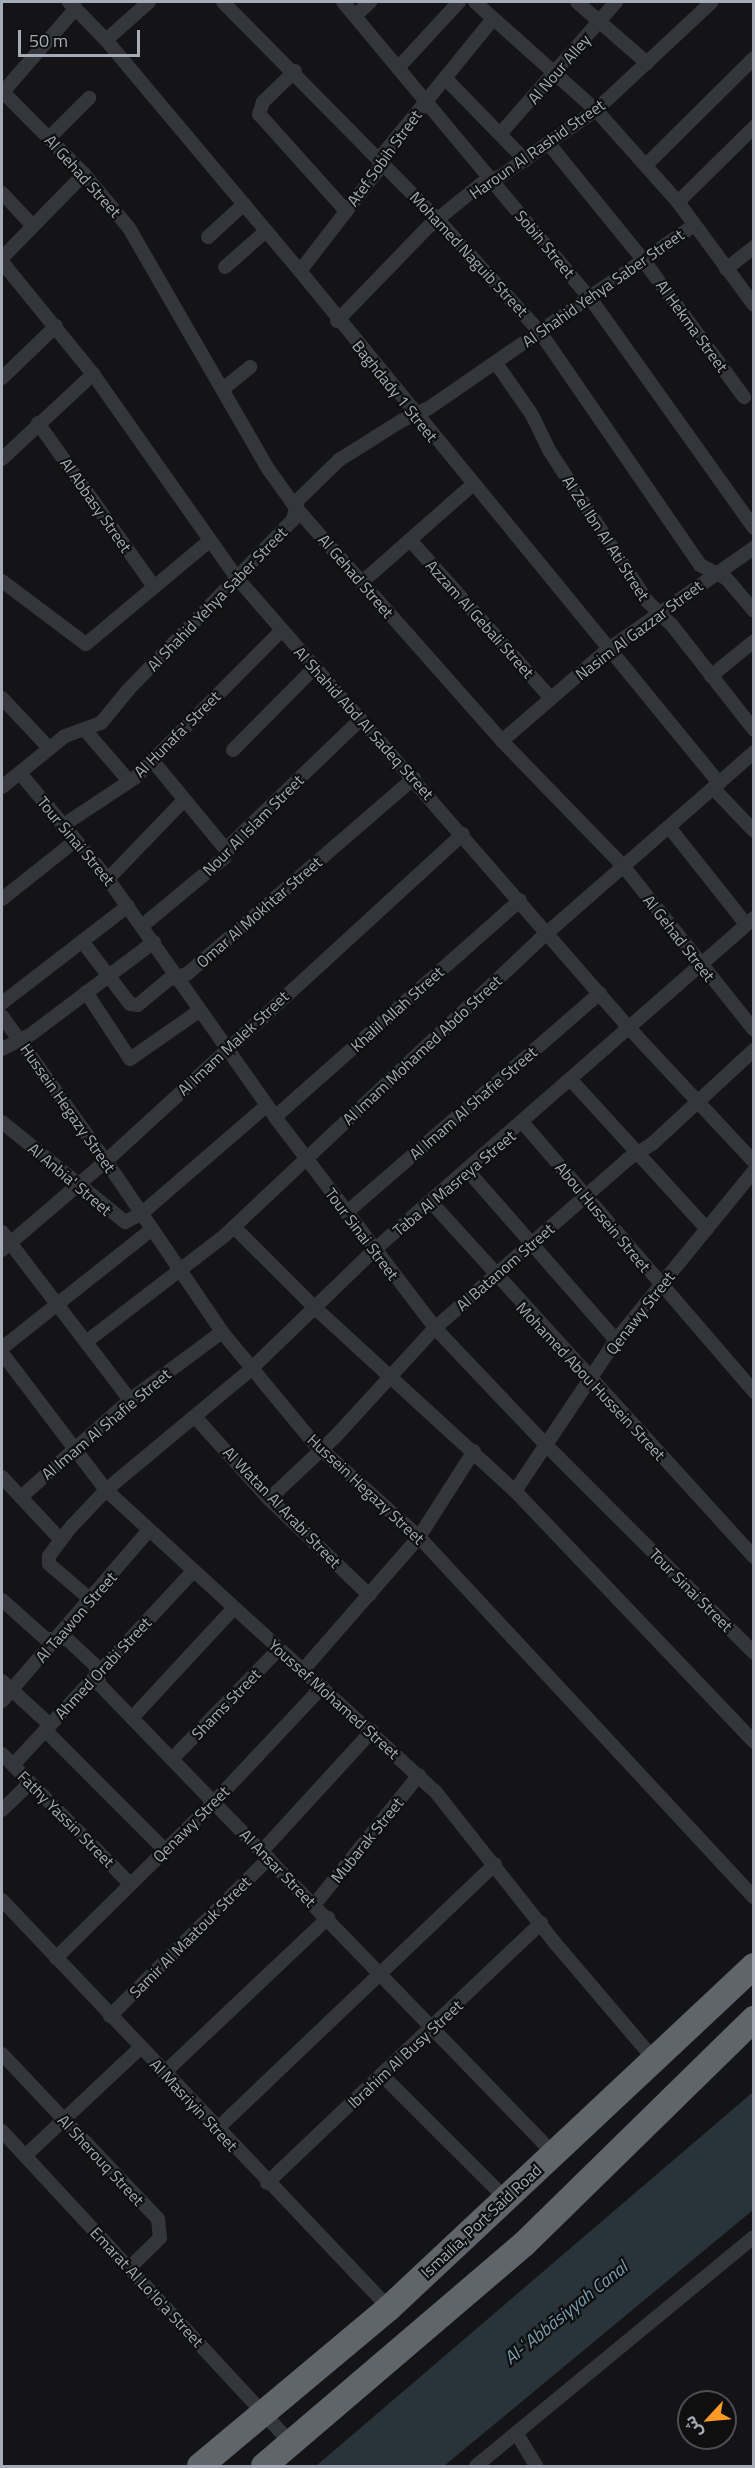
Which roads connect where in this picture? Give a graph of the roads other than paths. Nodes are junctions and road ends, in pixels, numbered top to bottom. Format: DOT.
graph roads {
  1 [pos="148,2"];
  2 [pos="223,2"];
  3 [pos="343,2"];
  4 [pos="370,2"];
  5 [pos="459,2"];
  6 [pos="475,2"];
  7 [pos="577,2"];
  8 [pos="616,2"];
  9 [pos="704,4"];
  10 [pos="72,5"];
  11 [pos="355,16"];
  12 [pos="493,19"];
  13 [pos="599,21"];
  14 [pos="106,40"];
  15 [pos="753,58"];
  16 [pos="647,63"];
  17 [pos="398,68"];
  18 [pos="295,71"];
  19 [pos="556,74"];
  20 [pos="445,78"];
  21 [pos="2,91"];
  22 [pos="89,98"];
  23 [pos="426,101"];
  24 [pos="596,110"];
  25 [pos="753,127"];
  26 [pos="500,134"];
  27 [pos="49,138"];
  28 [pos="549,144"];
  29 [pos="525,160"];
  30 [pos="381,161"];
  31 [pos="646,165"];
  32 [pos="84,174"];
  33 [pos="492,180"];
  34 [pos="2,193"];
  35 [pos="678,202"];
  36 [pos="244,204"];
  37 [pos="346,212"];
  38 [pos="438,220"];
  39 [pos="694,225"];
  40 [pos="33,226"];
  41 [pos="266,231"];
  42 [pos="208,237"];
  43 [pos="753,247"];
  44 [pos="2,260"];
  45 [pos="644,261"];
  46 [pos="225,267"];
  47 [pos="726,269"];
  48 [pos="300,271"];
  49 [pos="590,298"];
  50 [pos="753,305"];
  51 [pos="337,321"];
  52 [pos="56,326"];
  53 [pos="540,332"];
  54 [pos="495,363"];
  55 [pos="250,367"];
  56 [pos="93,374"];
  57 [pos="2,378"];
  58 [pos="223,389"];
  59 [pos="744,397"];
  60 [pos="415,415"];
  61 [pos="38,423"];
  62 [pos="2,459"];
  63 [pos="472,485"];
  64 [pos="296,508"];
  65 [pos="753,528"];
  66 [pos="410,540"];
  67 [pos="209,542"];
  68 [pos="753,548"];
  69 [pos="716,573"];
  70 [pos="237,578"];
  71 [pos="2,581"];
  72 [pos="361,583"];
  73 [pos="154,587"];
  74 [pos="753,611"];
  75 [pos="658,613"];
  76 [pos="282,630"];
  77 [pos="753,641"];
  78 [pos="607,650"];
  79 [pos="315,667"];
  80 [pos="711,676"];
  81 [pos="2,698"];
  82 [pos="551,699"];
  83 [pos="361,719"];
  84 [pos="85,730"];
  85 [pos="753,730"];
  86 [pos="502,741"];
  87 [pos="49,748"];
  88 [pos="233,750"];
  89 [pos="753,752"];
  90 [pos="152,760"];
  91 [pos="20,773"];
  92 [pos="414,778"];
  93 [pos="129,781"];
  94 [pos="716,785"];
  95 [pos="2,787"];
  96 [pos="184,800"];
  97 [pos="62,826"];
  98 [pos="669,827"];
  99 [pos="753,831"];
  100 [pos="463,834"];
  101 [pos="75,841"];
  102 [pos="227,851"];
  103 [pos="624,867"];
  104 [pos="108,879"];
  105 [pos="2,899"];
  106 [pos="520,900"];
  107 [pos="128,906"];
  108 [pos="752,920"];
  109 [pos="142,926"];
  110 [pos="548,932"];
  111 [pos="82,941"];
  112 [pos="153,942"];
  113 [pos="699,966"];
  114 [pos="108,976"];
  115 [pos="177,977"];
  116 [pos="86,993"];
  117 [pos="600,993"];
  118 [pos="2,1003"];
  119 [pos="199,1011"];
  120 [pos="2,1016"];
  121 [pos="629,1028"];
  122 [pos="753,1030"];
  123 [pos="19,1039"];
  124 [pos="2,1049"];
  125 [pos="226,1049"];
  126 [pos="753,1050"];
  127 [pos="571,1080"];
  128 [pos="698,1103"];
  129 [pos="266,1106"];
  130 [pos="275,1117"];
  131 [pos="2,1122"];
  132 [pos="523,1123"];
  133 [pos="640,1152"];
  134 [pos="306,1158"];
  135 [pos="106,1161"];
  136 [pos="753,1162"];
  137 [pos="468,1171"];
  138 [pos="753,1171"];
  139 [pos="76,1187"];
  140 [pos="586,1196"];
  141 [pos="431,1202"];
  142 [pos="346,1213"];
  143 [pos="141,1214"];
  144 [pos="234,1227"];
  145 [pos="707,1229"];
  146 [pos="151,1230"];
  147 [pos="5,1241"];
  148 [pos="531,1244"];
  149 [pos="374,1251"];
  150 [pos="179,1272"];
  151 [pos="495,1276"];
  152 [pos="661,1286"];
  153 [pos="57,1303"];
  154 [pos="314,1307"];
  155 [pos="435,1328"];
  156 [pos="222,1332"];
  157 [pos="616,1340"];
  158 [pos="86,1342"];
  159 [pos="2,1347"];
  160 [pos="2,1353"];
  161 [pos="251,1369"];
  162 [pos="753,1371"];
  163 [pos="392,1375"];
  164 [pos="590,1379"];
  165 [pos="743,1381"];
  166 [pos="753,1392"];
  167 [pos="130,1400"];
  168 [pos="196,1418"];
  169 [pos="546,1445"];
  170 [pos="72,1450"];
  171 [pos="321,1451"];
  172 [pos="474,1451"];
  173 [pos="2,1477"];
  174 [pos="106,1490"];
  175 [pos="515,1491"];
  176 [pos="21,1497"];
  177 [pos="269,1499"];
  178 [pos="148,1531"];
  179 [pos="418,1537"];
  180 [pos="60,1539"];
  181 [pos="753,1557"];
  182 [pos="193,1571"];
  183 [pos="369,1595"];
  184 [pos="2,1600"];
  185 [pos="91,1600"];
  186 [pos="233,1608"];
  187 [pos="57,1639"];
  188 [pos="279,1649"];
  189 [pos="753,1653"];
  190 [pos="303,1670"];
  191 [pos="97,1674"];
  192 [pos="7,1686"];
  193 [pos="322,1687"];
  194 [pos="2,1701"];
  195 [pos="132,1718"];
  196 [pos="47,1728"];
  197 [pos="372,1731"];
  198 [pos="753,1742"];
  199 [pos="2,1754"];
  200 [pos="172,1759"];
  201 [pos="12,1765"];
  202 [pos="419,1775"];
  203 [pos="30,1782"];
  204 [pos="214,1802"];
  205 [pos="2,1810"];
  206 [pos="165,1850"];
  207 [pos="266,1855"];
  208 [pos="495,1864"];
  209 [pos="129,1884"];
  210 [pos="753,1897"];
  211 [pos="2,1900"];
  212 [pos="314,1905"];
  213 [pos="328,1918"];
  214 [pos="541,1923"];
  215 [pos="56,1958"];
  216 [pos="753,1966"];
  217 [pos="381,1973"];
  218 [pos="110,2016"];
  219 [pos="753,2019"];
  220 [pos="434,2028"];
  221 [pos="140,2048"];
  222 [pos="2,2054"];
  223 [pos="653,2058"];
  224 [pos="164,2073"];
  225 [pos="383,2076"];
  226 [pos="64,2120"];
  227 [pos="217,2129"];
  228 [pos="2,2131"];
  229 [pos="553,2153"];
  230 [pos="25,2156"];
  231 [pos="267,2183"];
  232 [pos="505,2198"];
  233 [pos="753,2237"];
  234 [pos="129,2268"];
  235 [pos="388,2308"];
  236 [pos="265,2414"];
  237 [pos="517,2434"];
  238 [pos="292,2444"];
  239 [pos="200,2466"];
  240 [pos="264,2466"];
  241 [pos="476,2466"];
  242 [pos="536,2466"];
  1 -- 14 [label="street"];
  2 -- 18 [label="street, Mohamed Naguib Street"];
  3 -- 11 [label="street, Sobih Street"];
  4 -- 11 [label="street"];
  5 -- 17 [label="street"];
  6 -- 12 [label="street"];
  7 -- 13 [label="street"];
  8 -- 13 [label="street, Al Nour Alley"];
  9 -- 16 [label="street, Haroun Al Rashid Street"];
  10 -- 14 [label="street, Baghdady 1 Street"];
  10 -- 21 [label="street"];
  11 -- 17 [label="street, Sobih Street"];
  12 -- 19 [label="street"];
  12 -- 20 [label="street, Atef Sobih Street"];
  13 -- 16 [label="street"];
  13 -- 19 [label="street, Al Nour Alley"];
  14 -- 36 [label="street, Baghdady 1 Street"];
  15 -- 31 [label="street"];
  16 -- 24 [label="street, Haroun Al Rashid Street"];
  17 -- 23 [label="street, Sobih Street"];
  18 -- 30 [label="street, Mohamed Naguib Street"];
  18 -- 37 [label="street"];
  19 -- 24 [label="street"];
  19 -- 26 [label="street, Al Nour Alley"];
  20 -- 23 [label="street, Atef Sobih Street"];
  20 -- 26 [label="street"];
  21 -- 27 [label="street, Al Gehad Street"];
  22 -- 27 [label="street"];
  23 -- 30 [label="street, Atef Sobih Street"];
  23 -- 33 [label="street, Sobih Street"];
  24 -- 28 [label="street, Haroun Al Rashid Street"];
  24 -- 31 [label="street"];
  25 -- 35 [label="street"];
  26 -- 29 [label="street"];
  27 -- 32 [label="street, Al Gehad Street"];
  28 -- 29 [label="street, Haroun Al Rashid Street"];
  28 -- 45 [label="street, Al Hekma Street"];
  29 -- 33 [label="street, Haroun Al Rashid Street"];
  30 -- 37 [label="street, Atef Sobih Street"];
  30 -- 38 [label="street, Mohamed Naguib Street"];
  31 -- 35 [label="street"];
  32 -- 40 [label="street"];
  32 -- 58 [label="street, Al Gehad Street"];
  33 -- 38 [label="street, Haroun Al Rashid Street"];
  33 -- 49 [label="street, Sobih Street"];
  34 -- 40 [label="street"];
  35 -- 39 [label="street"];
  36 -- 41 [label="street, Baghdady 1 Street"];
  36 -- 42 [label="street"];
  37 -- 48 [label="street, Atef Sobih Street"];
  38 -- 51 [label="street, Haroun Al Rashid Street"];
  38 -- 53 [label="street, Mohamed Naguib Street"];
  39 -- 45 [label="street, Al Shahid Yehya Saber Street"];
  39 -- 47 [label="street"];
  40 -- 44 [label="street"];
  41 -- 46 [label="street"];
  41 -- 48 [label="street, Baghdady 1 Street"];
  43 -- 47 [label="street"];
  44 -- 52 [label="street, Al Shahid Abd Al Sadeq Street"];
  45 -- 49 [label="street, Al Shahid Yehya Saber Street"];
  45 -- 59 [label="street, Al Hekma Street"];
  47 -- 50 [label="street"];
  48 -- 51 [label="street, Baghdady 1 Street"];
  49 -- 53 [label="street, Al Shahid Yehya Saber Street"];
  49 -- 65 [label="street, Sobih Street"];
  51 -- 60 [label="street, Baghdady 1 Street"];
  52 -- 56 [label="street, Al Shahid Abd Al Sadeq Street"];
  52 -- 57 [label="street"];
  53 -- 54 [label="street, Al Shahid Yehya Saber Street"];
  53 -- 69 [label="street, Mohamed Naguib Street"];
  54 -- 60 [label="street, Al Shahid Yehya Saber Street"];
  54 -- 75 [label="street, Al Zel Ibn Al Ati Street"];
  55 -- 58 [label="street"];
  56 -- 61 [label="street"];
  56 -- 67 [label="street, Al Shahid Abd Al Sadeq Street"];
  58 -- 64 [label="street, Al Gehad Street"];
  60 -- 63 [label="street, Baghdady 1 Street"];
  60 -- 64 [label="street, Al Shahid Yehya Saber Street"];
  61 -- 62 [label="street"];
  61 -- 73 [label="street, Al Abbasy Street"];
  63 -- 66 [label="street"];
  63 -- 78 [label="street, Baghdady 1 Street"];
  64 -- 70 [label="street, Al Shahid Yehya Saber Street"];
  64 -- 72 [label="street, Al Gehad Street"];
  66 -- 72 [label="street"];
  66 -- 82 [label="street, Azzam Al Gebali Street"];
  67 -- 70 [label="street, Al Shahid Abd Al Sadeq Street"];
  67 -- 73 [label="street"];
  68 -- 69 [label="street, Nasim Al Gazzar Street"];
  69 -- 74 [label="street, Mohamed Naguib Street"];
  69 -- 75 [label="street, Nasim Al Gazzar Street"];
  70 -- 76 [label="street, Al Shahid Abd Al Sadeq Street"];
  70 -- 84 [label="street, Al Shahid Yehya Saber Street"];
  71 -- 73 [label="street"];
  72 -- 86 [label="street, Al Gehad Street"];
  75 -- 78 [label="street, Nasim Al Gazzar Street"];
  75 -- 80 [label="street, Al Zel Ibn Al Ati Street"];
  76 -- 79 [label="street, Al Shahid Abd Al Sadeq Street"];
  76 -- 90 [label="street, Al Hunafa' Street"];
  77 -- 80 [label="street"];
  78 -- 82 [label="street, Nasim Al Gazzar Street"];
  78 -- 94 [label="street, Baghdady 1 Street"];
  79 -- 83 [label="street, Al Shahid Abd Al Sadeq Street"];
  79 -- 88 [label="street"];
  80 -- 85 [label="street, Al Zel Ibn Al Ati Street"];
  81 -- 87 [label="street"];
  82 -- 86 [label="street, Nasim Al Gazzar Street"];
  83 -- 92 [label="street, Al Shahid Abd Al Sadeq Street"];
  83 -- 102 [label="street, Nour Al Islam Street"];
  84 -- 87 [label="street, Al Shahid Yehya Saber Street"];
  84 -- 93 [label="street"];
  86 -- 103 [label="street, Al Gehad Street"];
  87 -- 91 [label="street, Al Shahid Yehya Saber Street"];
  89 -- 94 [label="street, Al Imam Mohamed Abdo Street"];
  90 -- 93 [label="street, Al Hunafa' Street"];
  90 -- 96 [label="street"];
  91 -- 95 [label="street, Al Shahid Yehya Saber Street"];
  91 -- 97 [label="street, Tour Sinai Street"];
  92 -- 100 [label="street, Al Shahid Abd Al Sadeq Street"];
  92 -- 115 [label="street, Omar Al Mokhtar Street"];
  93 -- 97 [label="street, Al Hunafa' Street"];
  94 -- 98 [label="street, Al Imam Mohamed Abdo Street"];
  94 -- 99 [label="street, Baghdady 1 Street"];
  96 -- 102 [label="street"];
  96 -- 104 [label="street"];
  97 -- 101 [label="street, Tour Sinai Street"];
  98 -- 103 [label="street, Al Imam Mohamed Abdo Street"];
  98 -- 108 [label="street"];
  100 -- 106 [label="street, Al Shahid Abd Al Sadeq Street"];
  100 -- 125 [label="street, Al Imam Malek Street"];
  101 -- 104 [label="street, Tour Sinai Street"];
  101 -- 105 [label="street"];
  102 -- 109 [label="street, Nour Al Islam Street"];
  103 -- 110 [label="street, Al Imam Mohamed Abdo Street"];
  103 -- 113 [label="street, Al Gehad Street"];
  104 -- 107 [label="street, Tour Sinai Street"];
  106 -- 110 [label="street, Al Shahid Abd Al Sadeq Street"];
  106 -- 130 [label="street, Khalil Allah Street"];
  107 -- 109 [label="street, Tour Sinai Street"];
  107 -- 111 [label="street"];
  108 -- 113 [label="street, Taba Al Masreya Street"];
  109 -- 112 [label="street, Tour Sinai Street"];
  110 -- 117 [label="street, Al Shahid Abd Al Sadeq Street"];
  110 -- 134 [label="street, Al Imam Mohamed Abdo Street"];
  111 -- 114 [label="street, Omar Al Mokhtar Street"];
  111 -- 118 [label="street"];
  112 -- 114 [label="street"];
  112 -- 115 [label="street, Tour Sinai Street"];
  113 -- 121 [label="street, Taba Al Masreya Street"];
  113 -- 122 [label="street, Al Gehad Street"];
  114 -- 115 [label="street, Omar Al Mokhtar Street"];
  114 -- 116 [label="street"];
  115 -- 119 [label="street, Tour Sinai Street"];
  116 -- 119 [label="street"];
  116 -- 123 [label="street"];
  117 -- 121 [label="street, Al Shahid Abd Al Sadeq Street"];
  117 -- 142 [label="street, Al Imam Al Shafie Street"];
  119 -- 125 [label="street, Tour Sinai Street"];
  120 -- 123 [label="street, Hussein Hegazy Street"];
  121 -- 127 [label="street, Taba Al Masreya Street"];
  121 -- 128 [label="street, Al Shahid Abd Al Sadeq Street"];
  123 -- 124 [label="street"];
  123 -- 135 [label="street, Hussein Hegazy Street"];
  125 -- 129 [label="street, Tour Sinai Street"];
  125 -- 135 [label="street, Al Imam Malek Street"];
  126 -- 128 [label="street, Al Batanom Street"];
  127 -- 132 [label="street, Taba Al Masreya Street"];
  127 -- 133 [label="street"];
  128 -- 133 [label="street, Al Batanom Street"];
  128 -- 136 [label="street, Al Shahid Abd Al Sadeq Street"];
  129 -- 130 [label="street, Tour Sinai Street"];
  129 -- 143 [label="street"];
  130 -- 134 [label="street, Tour Sinai Street"];
  131 -- 139 [label="street, Al Anbia' Street"];
  132 -- 137 [label="street, Taba Al Masreya Street"];
  132 -- 140 [label="street, Abou Hussein Street"];
  133 -- 140 [label="street, Al Batanom Street"];
  133 -- 145 [label="street"];
  134 -- 142 [label="street, Tour Sinai Street"];
  134 -- 144 [label="street, Al Imam Mohamed Abdo Street"];
  135 -- 139 [label="street, Al Imam Malek Street"];
  135 -- 143 [label="street, Hussein Hegazy Street"];
  137 -- 141 [label="street, Taba Al Masreya Street"];
  137 -- 148 [label="street"];
  138 -- 145 [label="street, Qenawy Street"];
  139 -- 143 [label="street, Al Anbia' Street"];
  139 -- 147 [label="street, Al Imam Malek Street"];
  140 -- 148 [label="street, Al Batanom Street"];
  140 -- 152 [label="street, Abou Hussein Street"];
  141 -- 149 [label="street, Taba Al Masreya Street"];
  141 -- 151 [label="street, Mohamed Abou Hussein Street"];
  142 -- 149 [label="street, Tour Sinai Street"];
  143 -- 146 [label="street, Hussein Hegazy Street"];
  144 -- 150 [label="street, Al Imam Mohamed Abdo Street"];
  144 -- 154 [label="street"];
  145 -- 152 [label="street, Qenawy Street"];
  146 -- 150 [label="street, Hussein Hegazy Street"];
  146 -- 153 [label="street"];
  147 -- 153 [label="street"];
  148 -- 151 [label="street, Al Batanom Street"];
  148 -- 157 [label="street"];
  149 -- 154 [label="street, Taba Al Masreya Street"];
  149 -- 155 [label="street, Tour Sinai Street"];
  150 -- 156 [label="street, Hussein Hegazy Street"];
  150 -- 158 [label="street, Al Imam Mohamed Abdo Street"];
  151 -- 155 [label="street, Al Batanom Street"];
  151 -- 164 [label="street, Mohamed Abou Hussein Street"];
  152 -- 157 [label="street, Qenawy Street"];
  152 -- 165 [label="street, Abou Hussein Street"];
  153 -- 158 [label="street"];
  153 -- 159 [label="street"];
  154 -- 161 [label="street, Taba Al Masreya Street"];
  154 -- 163 [label="street"];
  155 -- 163 [label="street, Al Batanom Street"];
  155 -- 169 [label="street, Tour Sinai Street"];
  156 -- 161 [label="street, Hussein Hegazy Street"];
  156 -- 167 [label="street, Al Imam Al Shafie Street"];
  157 -- 164 [label="street, Qenawy Street"];
  158 -- 167 [label="street"];
  160 -- 170 [label="street, Youssef Mohamed Street"];
  161 -- 168 [label="street, Taba Al Masreya Street"];
  161 -- 171 [label="street, Hussein Hegazy Street"];
  162 -- 165 [label="street"];
  163 -- 171 [label="street, Al Batanom Street"];
  163 -- 172 [label="street"];
  164 -- 169 [label="street, Qenawy Street"];
  164 -- 181 [label="street, Mohamed Abou Hussein Street"];
  165 -- 166 [label="street, Abou Hussein Street"];
  167 -- 170 [label="street, Al Imam Al Shafie Street"];
  168 -- 174 [label="street, Taba Al Masreya Street"];
  168 -- 177 [label="street, Al Watan Al Arabi Street"];
  169 -- 175 [label="street, Qenawy Street"];
  169 -- 189 [label="street, Tour Sinai Street"];
  170 -- 174 [label="street, Youssef Mohamed Street"];
  170 -- 176 [label="street, Al Imam Al Shafie Street"];
  171 -- 177 [label="street, Al Batanom Street"];
  171 -- 179 [label="street, Hussein Hegazy Street"];
  172 -- 175 [label="street"];
  172 -- 179 [label="street"];
  173 -- 176 [label="street"];
  174 -- 178 [label="street, Youssef Mohamed Street"];
  174 -- 180 [label="street, Taba Al Masreya Street"];
  175 -- 198 [label="street"];
  176 -- 180 [label="street"];
  177 -- 183 [label="street, Al Watan Al Arabi Street"];
  178 -- 182 [label="street, Youssef Mohamed Street"];
  178 -- 185 [label="street, Al Taawon Street"];
  179 -- 183 [label="street"];
  179 -- 210 [label="street, Hussein Hegazy Street"];
  180 -- 185 [label="street, Taba Al Masreya Street"];
  182 -- 186 [label="street, Youssef Mohamed Street"];
  182 -- 191 [label="street, Ahmed Orabi Street"];
  183 -- 190 [label="street"];
  184 -- 187 [label="street, Al Ansar Street"];
  185 -- 187 [label="street, Al Taawon Street"];
  186 -- 188 [label="street, Youssef Mohamed Street"];
  186 -- 195 [label="street"];
  187 -- 191 [label="street, Al Ansar Street"];
  187 -- 192 [label="street, Al Taawon Street"];
  188 -- 190 [label="street, Youssef Mohamed Street"];
  188 -- 200 [label="street, Shams Street"];
  190 -- 193 [label="street, Youssef Mohamed Street"];
  191 -- 195 [label="street, Al Ansar Street"];
  191 -- 196 [label="street, Ahmed Orabi Street"];
  192 -- 194 [label="street, Al Taawon Street"];
  192 -- 196 [label="street"];
  193 -- 197 [label="street, Youssef Mohamed Street"];
  193 -- 204 [label="street, Qenawy Street"];
  195 -- 200 [label="street, Al Ansar Street"];
  196 -- 201 [label="street, Ahmed Orabi Street"];
  196 -- 206 [label="street"];
  197 -- 202 [label="street, Youssef Mohamed Street"];
  197 -- 207 [label="street, Samir Al Maatouk Street"];
  199 -- 201 [label="street, Fathy Yassin Street"];
  200 -- 204 [label="street, Al Ansar Street"];
  201 -- 203 [label="street, Fathy Yassin Street"];
  202 -- 208 [label="street, Youssef Mohamed Street"];
  202 -- 212 [label="street, Mubarak Street"];
  203 -- 205 [label="street"];
  203 -- 209 [label="street, Fathy Yassin Street"];
  204 -- 206 [label="street, Qenawy Street"];
  204 -- 207 [label="street, Al Ansar Street"];
  206 -- 209 [label="street, Qenawy Street"];
  207 -- 212 [label="street, Al Ansar Street"];
  207 -- 218 [label="street, Samir Al Maatouk Street"];
  208 -- 214 [label="street, Youssef Mohamed Street"];
  208 -- 217 [label="street"];
  209 -- 215 [label="street, Qenawy Street"];
  211 -- 215 [label="street, Al Masriyin Street"];
  212 -- 213 [label="street, Al Ansar Street"];
  213 -- 217 [label="street, Al Ansar Street"];
  213 -- 224 [label="street"];
  214 -- 220 [label="street, Ibrahim Al Busy Street"];
  214 -- 223 [label="street, Youssef Mohamed Street"];
  215 -- 218 [label="street, Al Masriyin Street"];
  216 -- 223 [label="highway, Ismailia, Port Said Road"];
  217 -- 220 [label="street, Al Ansar Street"];
  217 -- 227 [label="street"];
  218 -- 221 [label="street, Al Masriyin Street"];
  219 -- 238 [label="highway"];
  220 -- 225 [label="street, Ibrahim Al Busy Street"];
  220 -- 229 [label="street, Al Ansar Street"];
  221 -- 224 [label="street, Al Masriyin Street"];
  221 -- 226 [label="street"];
  222 -- 226 [label="street, Al Sherouq Street"];
  223 -- 229 [label="highway, Ismailia, Port Said Road"];
  224 -- 227 [label="street, Al Masriyin Street"];
  225 -- 231 [label="street, Ibrahim Al Busy Street"];
  225 -- 232 [label="street"];
  226 -- 230 [label="street"];
  226 -- 234 [label="street, Al Sherouq Street"];
  227 -- 231 [label="street, Al Masriyin Street"];
  228 -- 230 [label="street, Emarat Al Lo'lo'a Street"];
  229 -- 232 [label="highway, Ismailia, Port Said Road"];
  230 -- 234 [label="street, Emarat Al Lo'lo'a Street"];
  231 -- 235 [label="street, Al Masriyin Street"];
  232 -- 235 [label="highway, Ismailia, Port Said Road"];
  233 -- 237 [label="street"];
  234 -- 236 [label="street, Emarat Al Lo'lo'a Street"];
  235 -- 236 [label="highway, Ismailia, Port Said Road"];
  236 -- 238 [label="street, Emarat Al Lo'lo'a Street"];
  236 -- 239 [label="highway, Ismailia, Port Said Road"];
  237 -- 241 [label="street"];
  237 -- 242 [label="street"];
  238 -- 240 [label="highway"];
}
